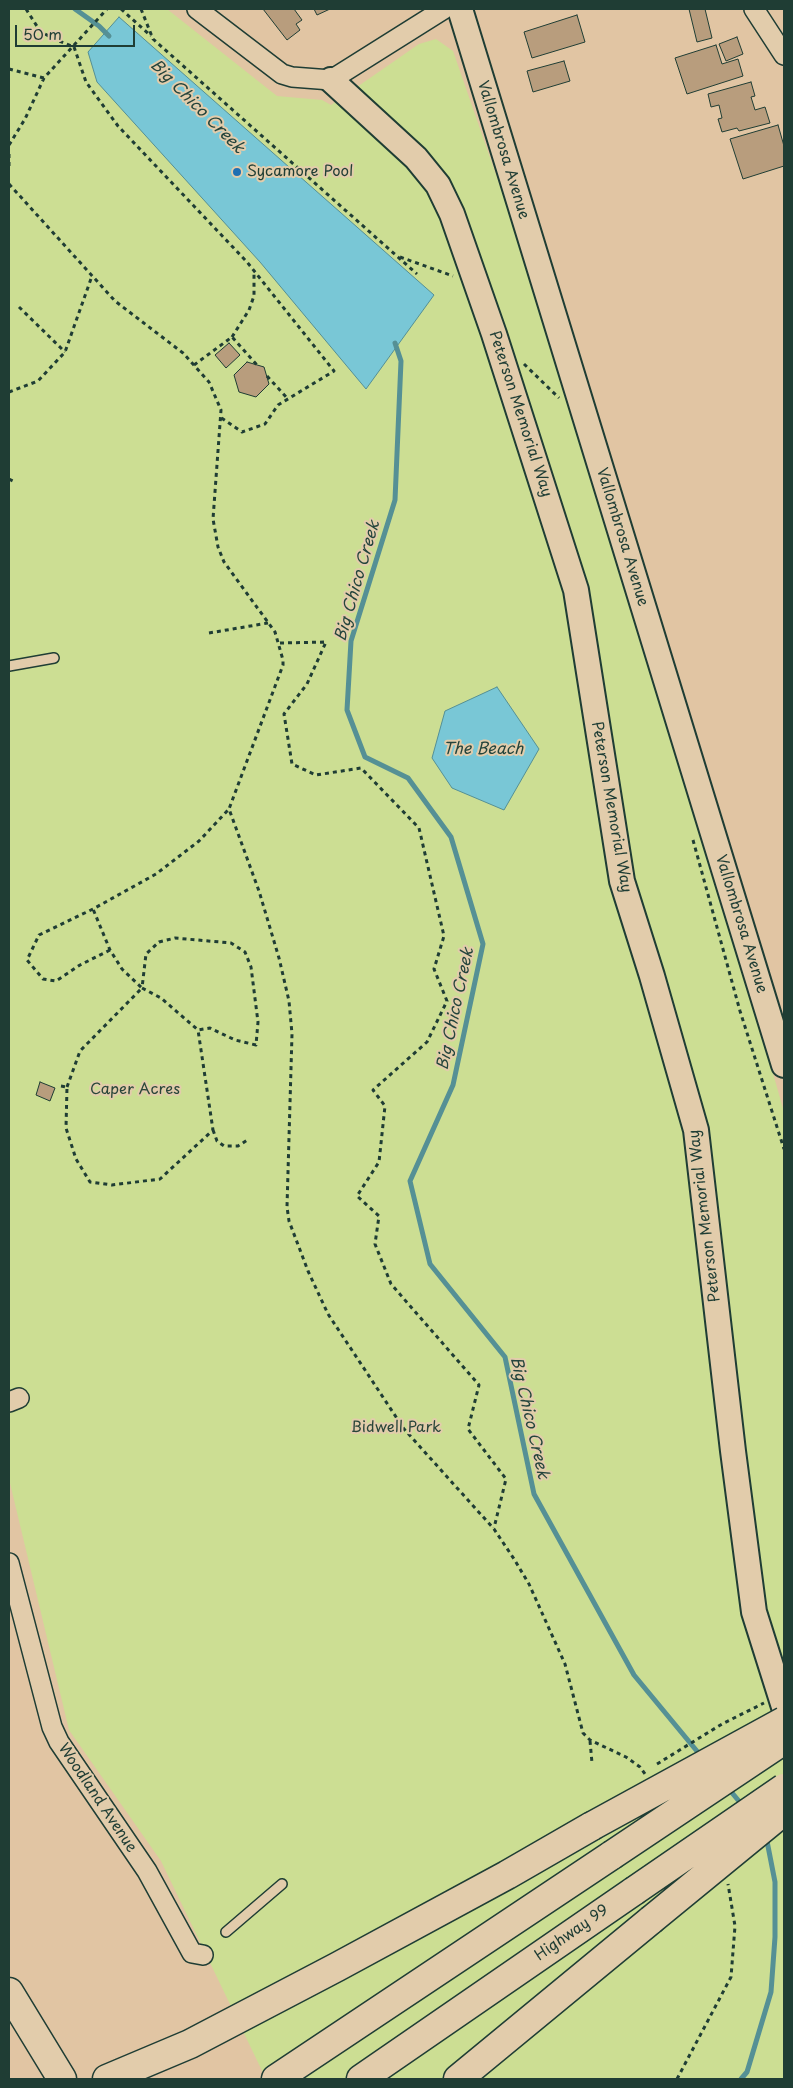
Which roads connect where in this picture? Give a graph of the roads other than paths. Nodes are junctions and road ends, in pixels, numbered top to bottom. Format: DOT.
graph roads {
  1 [pos="197,9"];
  2 [pos="444,9"];
  3 [pos="460,9"];
  4 [pos="754,9"];
  5 [pos="784,55"];
  6 [pos="331,80"];
  7 [pos="54,658"];
  8 [pos="9,666"];
  9 [pos="784,1066"];
  10 [pos="9,1563"];
  11 [pos="783,1708"];
  12 [pos="784,1740"];
  13 [pos="784,1788"];
  14 [pos="784,1811"];
  15 [pos="282,1884"];
  16 [pos="226,1932"];
  17 [pos="203,1955"];
  18 [pos="9,1992"];
  19 [pos="62,2079"];
  20 [pos="107,2079"];
  21 [pos="276,2079"];
  22 [pos="360,2079"];
  23 [pos="458,2079"];
  1 -- 6 [label="street"];
  2 -- 6 [label="street"];
  3 -- 9 [label="street, Vallombrosa Avenue"];
  4 -- 5 [label="street"];
  6 -- 11 [label="street, Peterson Memorial Way"];
  7 -- 8 [label="lane"];
  10 -- 17 [label="street, Woodland Avenue"];
  11 -- 20 [label="main road, bridge"];
  12 -- 21 [label="main road, bridge"];
  13 -- 22 [label="main road, Highway 99, bridge"];
  14 -- 23 [label="main road, bridge"];
  15 -- 16 [label="lane"];
  18 -- 19 [label="main road"];
}
